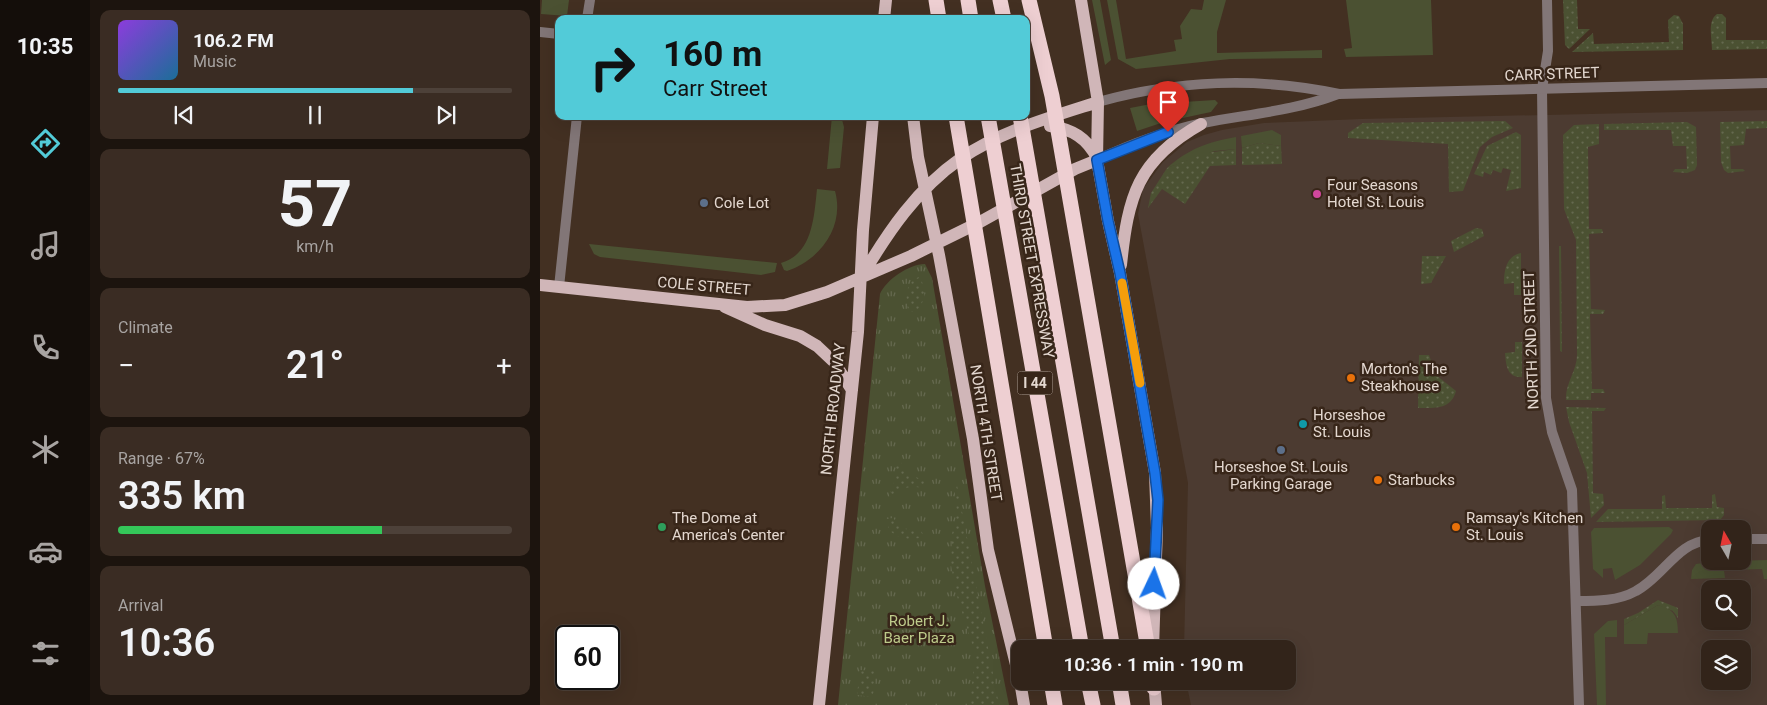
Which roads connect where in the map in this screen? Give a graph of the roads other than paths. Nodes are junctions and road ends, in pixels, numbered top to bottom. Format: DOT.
graph roads {
  1 [pos="590,0"];
  2 [pos="886,0"];
  3 [pos="936,0"];
  4 [pos="942,0"];
  5 [pos="968,0"];
  6 [pos="1000,0"];
  7 [pos="1029,0"];
  8 [pos="1081,0"];
  9 [pos="1547,0"];
  10 [pos="588,15"];
  11 [pos="884,15"];
  12 [pos="934,15"];
  13 [pos="938,15"];
  14 [pos="970,15"];
  15 [pos="1003,15"];
  16 [pos="540,32"];
  17 [pos="555,34"];
  18 [pos="1767,83"];
  19 [pos="1542,89"];
  20 [pos="1339,94"];
  21 [pos="1098,102"];
  22 [pos="577,120"];
  23 [pos="874,120"];
  24 [pos="914,120"];
  25 [pos="957,120"];
  26 [pos="989,120"];
  27 [pos="1030,120"];
  28 [pos="1025,121"];
  29 [pos="1201,124"];
  30 [pos="1097,160"];
  31 [pos="924,190"];
  32 [pos="937,244"];
  33 [pos="1120,273"];
  34 [pos="861,278"];
  35 [pos="540,285"];
  36 [pos="560,287"];
  37 [pos="718,304"];
  38 [pos="852,390"];
  39 [pos="1751,539"];
  40 [pos="1767,539"];
  41 [pos="1701,541"];
  42 [pos="1576,601"];
  43 [pos="1044,640"];
  44 [pos="1080,640"];
  45 [pos="1112,640"];
  46 [pos="1146,640"];
  47 [pos="1153,640"];
  48 [pos="1011,644"];
  49 [pos="1022,690"];
  50 [pos="1052,690"];
  51 [pos="1090,690"];
  52 [pos="1120,690"];
  53 [pos="1155,690"];
  54 [pos="1156,690"];
  55 [pos="819,705"];
  56 [pos="1024,705"];
  57 [pos="1055,705"];
  58 [pos="1092,705"];
  59 [pos="1123,705"];
  60 [pos="1156,705"];
  61 [pos="1161,705"];
  62 [pos="1579,705"];
  1 -- 10 [label="street"];
  2 -- 11 [label="main road"];
  3 -- 13 [label="highway"];
  4 -- 12 [label="main road"];
  5 -- 14 [label="highway"];
  6 -- 15 [label="highway"];
  7 -- 46 [label="highway"];
  8 -- 21 [label="main road"];
  9 -- 19 [label="street, NORTH 2ND STREET"];
  16 -- 17 [label="street"];
  18 -- 19 [label="street, CARR STREET"];
  19 -- 20 [label="street, CARR STREET"];
  19 -- 42 [label="street, NORTH 2ND STREET"];
  20 -- 21 [label="street, CARR STREET"];
  20 -- 29 [label="street, CARR STREET"];
  21 -- 27 [label="main road"];
  21 -- 30 [label="main road"];
  22 -- 36 [label="street"];
  23 -- 34 [label="main road, NORTH BROADWAY"];
  24 -- 31 [label="main road"];
  25 -- 43 [label="highway"];
  26 -- 44 [label="highway, THIRD STREET EXPRESSWAY / I 44"];
  28 -- 30 [label="main road"];
  28 -- 31 [label="main road"];
  28 -- 45 [label="highway, THIRD STREET EXPRESSWAY / I 44"];
  29 -- 30 [label="street, CARR STREET"];
  29 -- 33 [label="main road"];
  30 -- 32 [label="main road, COLE STREET"];
  30 -- 33 [label="main road"];
  31 -- 32 [label="main road, NORTH 4TH STREET"];
  31 -- 34 [label="main road"];
  32 -- 34 [label="main road, COLE STREET"];
  32 -- 48 [label="main road, NORTH 4TH STREET"];
  33 -- 47 [label="main road"];
  34 -- 37 [label="main road, COLE STREET"];
  34 -- 38 [label="main road, NORTH BROADWAY"];
  35 -- 36 [label="main road, COLE STREET"];
  36 -- 37 [label="main road, COLE STREET"];
  37 -- 38 [label="main road"];
  38 -- 55 [label="main road, NORTH BROADWAY"];
  39 -- 40 [label="street"];
  41 -- 42 [label="street"];
  42 -- 62 [label="street, NORTH 2ND STREET"];
  49 -- 56 [label="main road, NORTH 4TH STREET"];
  50 -- 57 [label="highway"];
  51 -- 58 [label="highway"];
  52 -- 59 [label="highway"];
  53 -- 60 [label="main road"];
  54 -- 61 [label="main road"];
}
